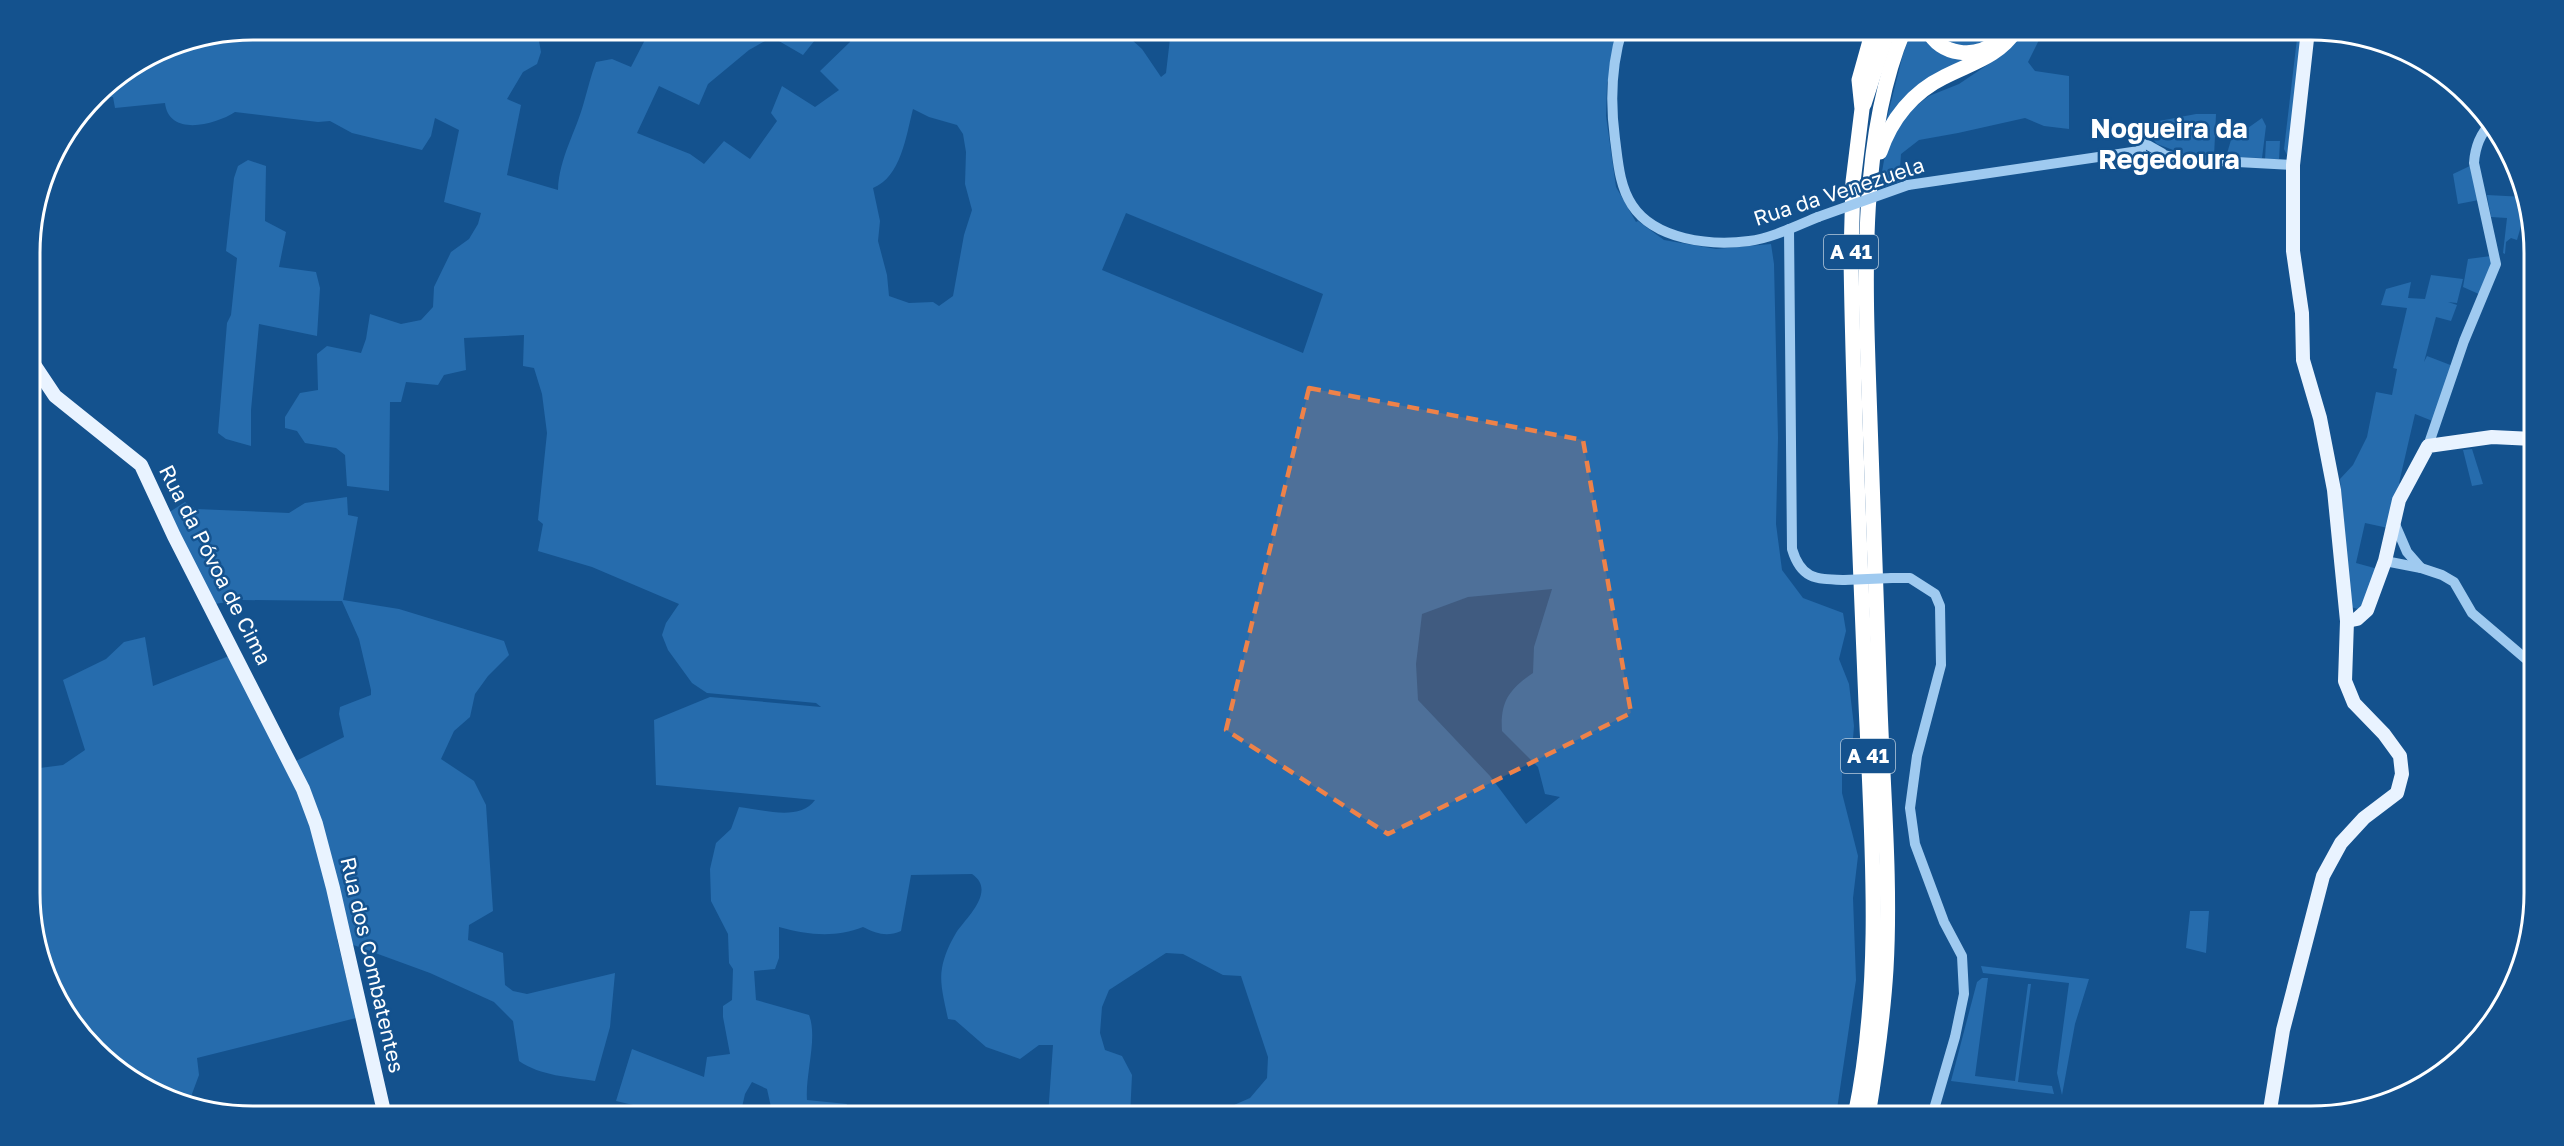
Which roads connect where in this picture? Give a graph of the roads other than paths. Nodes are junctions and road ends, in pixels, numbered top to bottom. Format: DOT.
graph roads {
  1 [pos="1620,40"];
  2 [pos="1870,40"];
  3 [pos="1885,40"];
  4 [pos="1901,40"];
  5 [pos="1935,40"];
  6 [pos="1998,40"];
  7 [pos="2007,40"];
  8 [pos="2307,40"];
  9 [pos="1862,109"];
  10 [pos="2485,132"];
  11 [pos="2293,165"];
  12 [pos="1872,172"];
  13 [pos="1788,229"];
  14 [pos="41,375"];
  15 [pos="2524,439"];
  16 [pos="2428,446"];
  17 [pos="2396,540"];
  18 [pos="2407,560"];
  19 [pos="2385,561"];
  20 [pos="2347,621"];
  21 [pos="2524,657"];
  22 [pos="316,824"];
  23 [pos="383,1106"];
  24 [pos="1856,1106"];
  25 [pos="1870,1106"];
  26 [pos="1935,1106"];
  27 [pos="2271,1106"];
  1 -- 13 [label="street, Rua da Venezuela"];
  2 -- 9 [label="highway"];
  3 -- 9 [label="highway, A 41"];
  4 -- 12 [label="highway, A 41"];
  5 -- 6 [label="highway"];
  7 -- 12 [label="highway"];
  8 -- 11 [label="main road"];
  9 -- 24 [label="highway, A 41"];
  10 -- 16 [label="street"];
  11 -- 13 [label="street, Rua da Venezuela, bridge"];
  11 -- 20 [label="main road"];
  12 -- 25 [label="highway, A 41"];
  13 -- 26 [label="street, bridge"];
  14 -- 22 [label="main road, Rua da Póvoa de Cima"];
  15 -- 16 [label="main road"];
  16 -- 17 [label="main road"];
  17 -- 18 [label="street"];
  17 -- 19 [label="main road"];
  18 -- 19 [label="street"];
  18 -- 21 [label="street"];
  19 -- 20 [label="main road"];
  20 -- 27 [label="main road"];
  22 -- 23 [label="main road, Rua dos Combatentes"];
}
